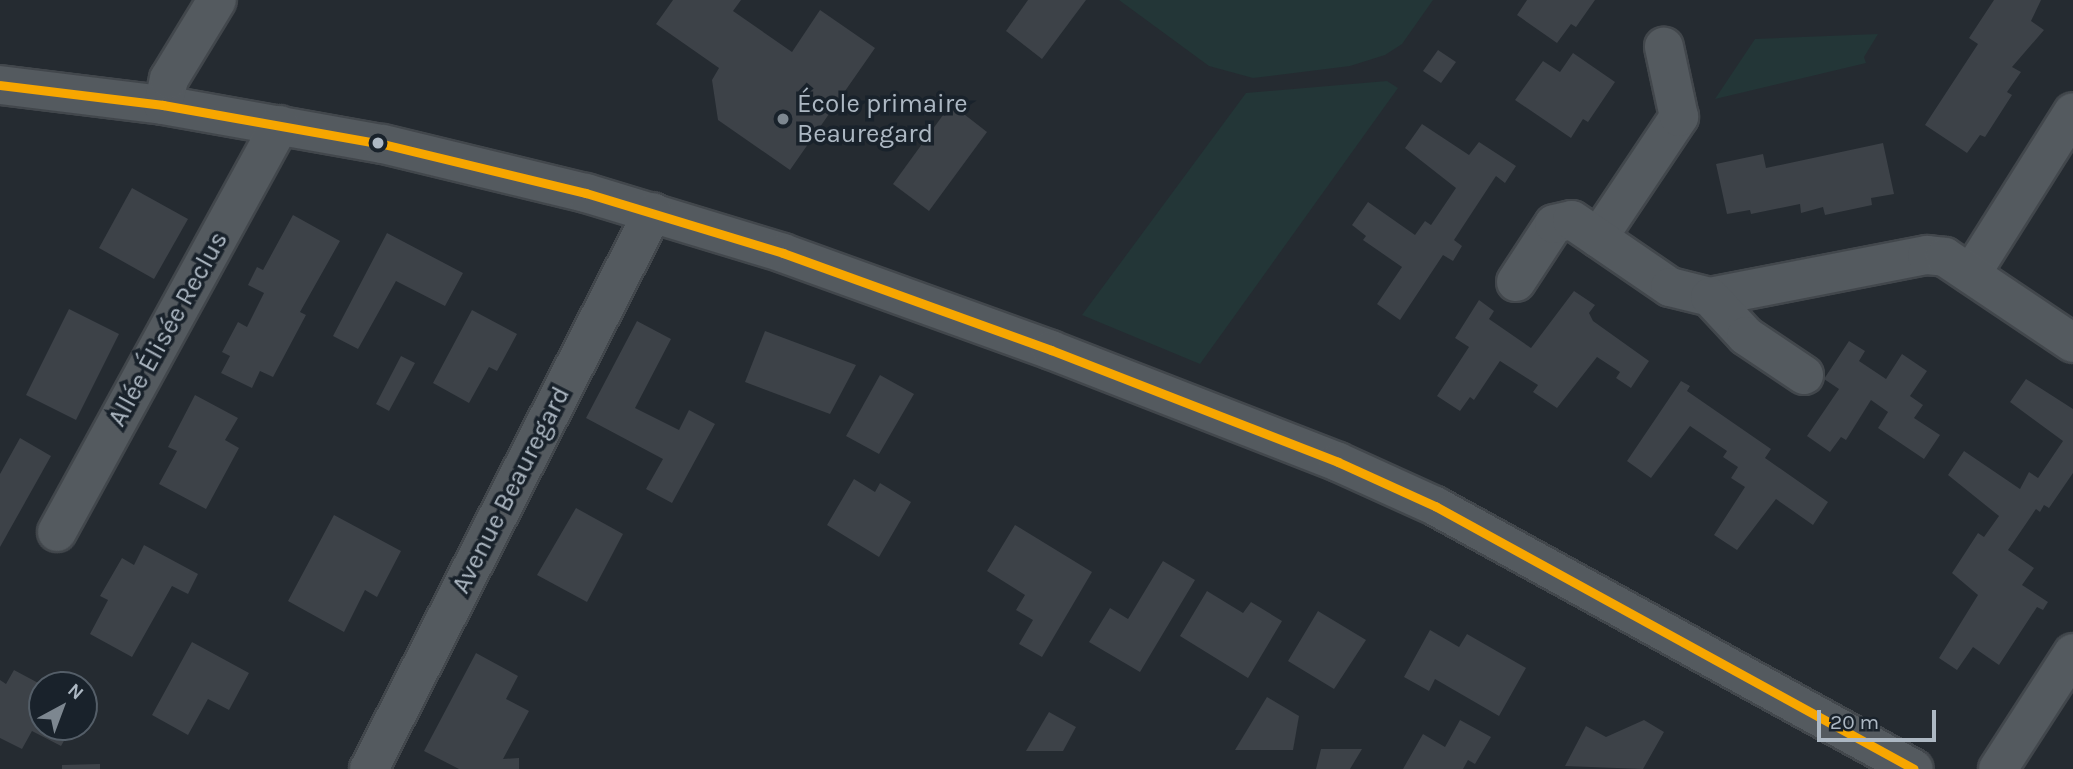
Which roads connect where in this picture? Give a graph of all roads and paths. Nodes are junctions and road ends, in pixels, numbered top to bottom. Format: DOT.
graph roads {
  1 [pos="218,0"];
  2 [pos="1664,47"];
  3 [pos="0,85"];
  4 [pos="163,105"];
  5 [pos="2073,113"];
  6 [pos="280,125"];
  7 [pos="653,212"];
  8 [pos="1598,238"];
  9 [pos="1971,274"];
  10 [pos="1516,282"];
  11 [pos="1710,297"];
  12 [pos="2073,343"];
  13 [pos="1804,375"];
  14 [pos="57,532"];
  15 [pos="2073,653"];
  16 [pos="369,769"];
  17 [pos="1914,769"];
  18 [pos="1998,769"];
  1 -- 4 [label="street"];
  2 -- 8 [label="street"];
  3 -- 4 [label="street"];
  4 -- 6 [label="street"];
  5 -- 9 [label="street"];
  6 -- 7 [label="street"];
  6 -- 14 [label="street, Allée Élisée Reclus"];
  7 -- 16 [label="street, Avenue Beauregard"];
  7 -- 17 [label="street"];
  8 -- 10 [label="street"];
  8 -- 11 [label="street"];
  9 -- 11 [label="street"];
  9 -- 12 [label="street"];
  11 -- 13 [label="street"];
  15 -- 18 [label="street"];
}
